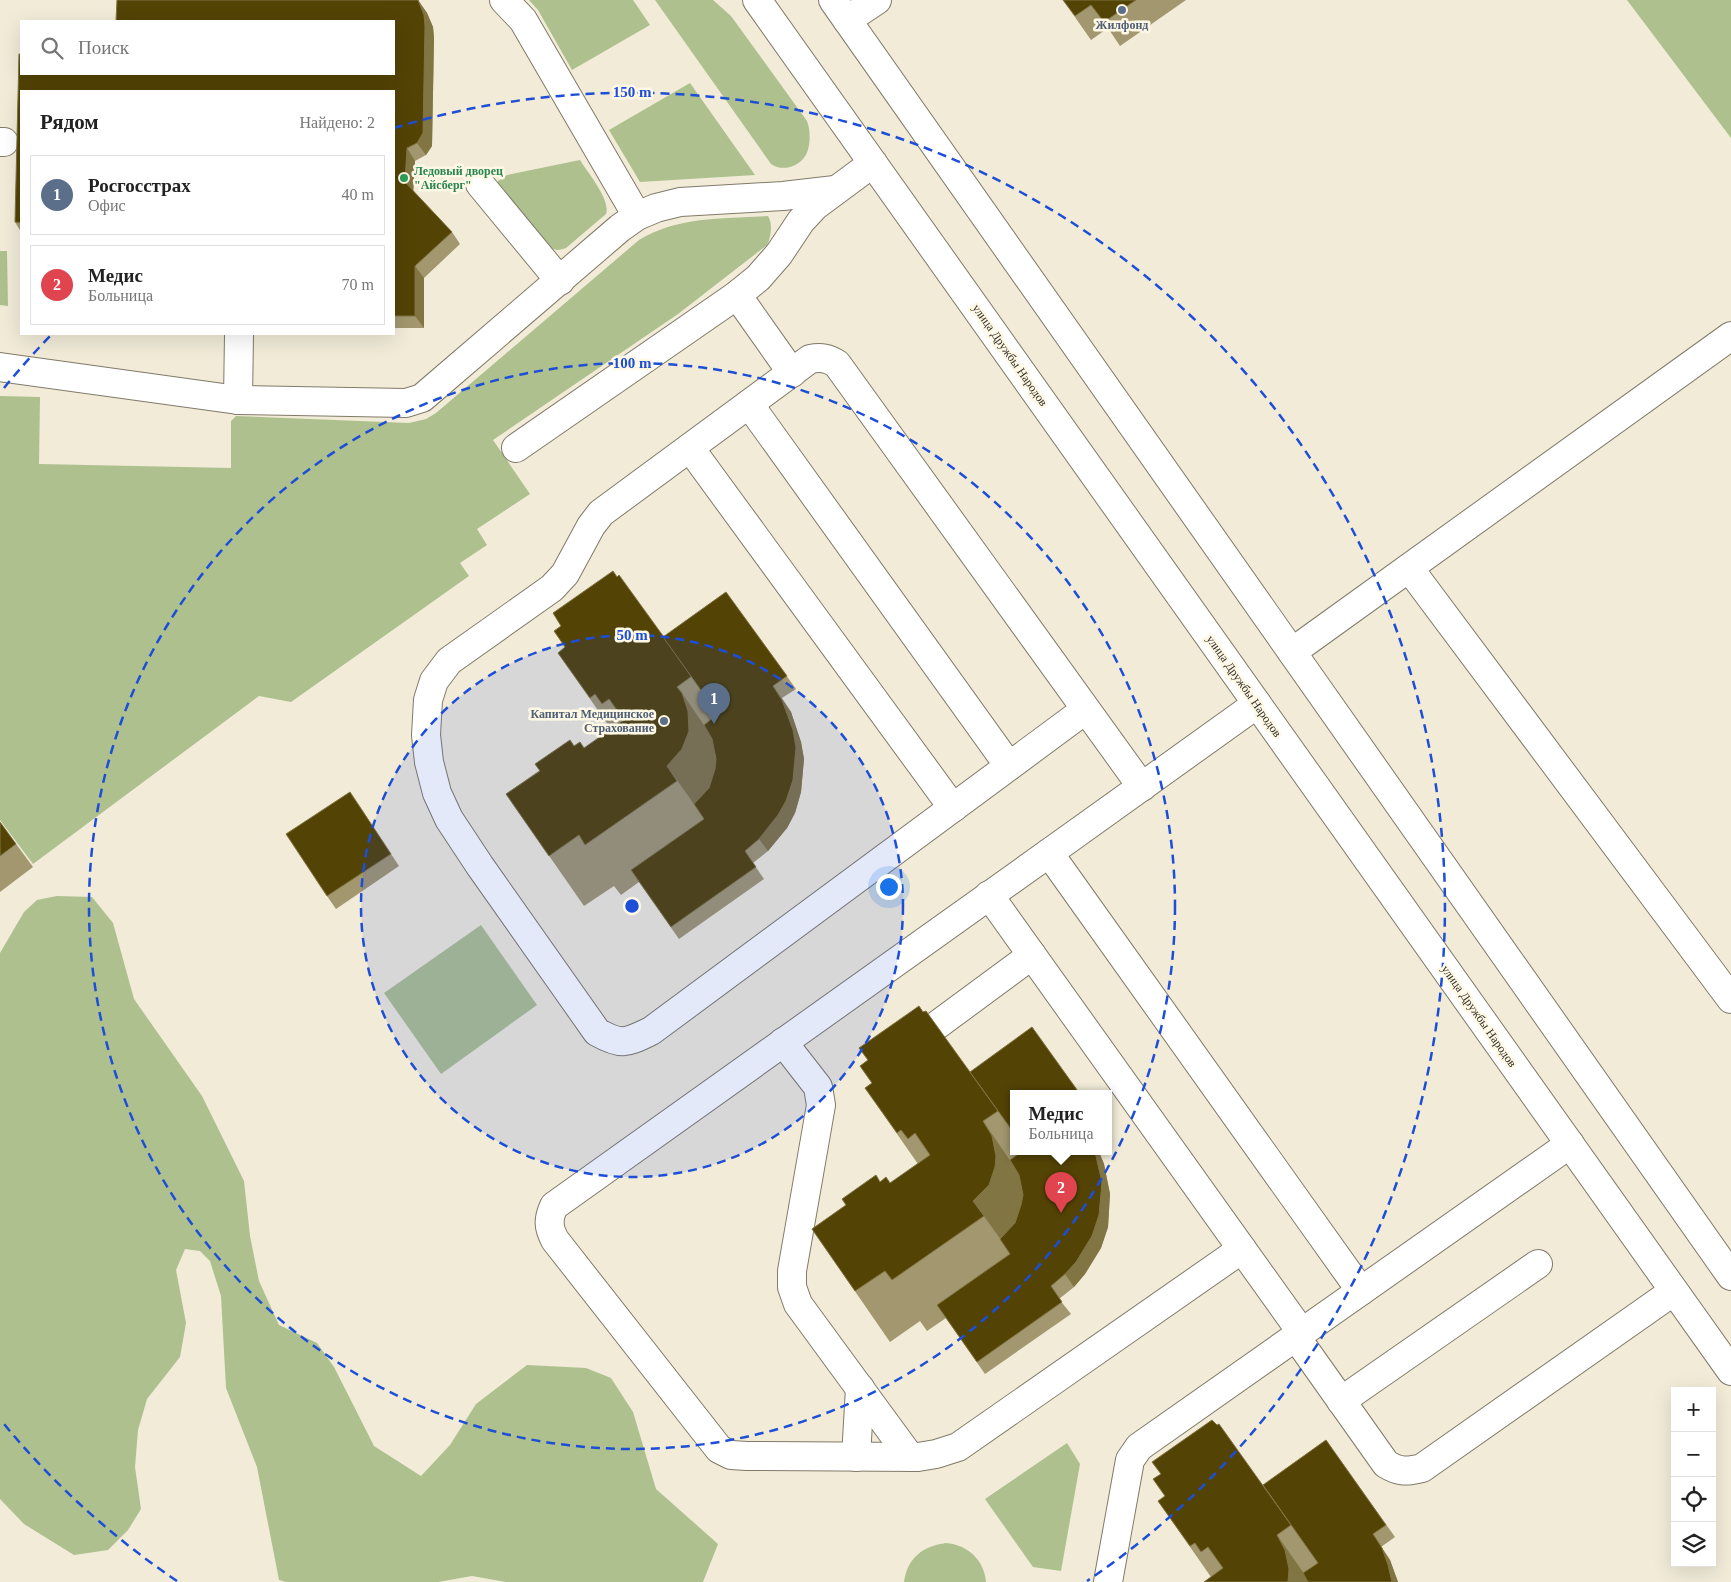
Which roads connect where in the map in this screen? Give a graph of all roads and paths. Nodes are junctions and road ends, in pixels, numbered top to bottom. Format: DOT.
graph roads {
  1 [pos="504,0"];
  2 [pos="757,0"];
  3 [pos="878,0"];
  4 [pos="840,10"];
  5 [pos="873,162"];
  6 [pos="480,184"];
  7 [pos="835,190"];
  8 [pos="636,216"];
  9 [pos="560,281"];
  10 [pos="737,295"];
  11 [pos="239,335"];
  12 [pos="1731,336"];
  13 [pos="0,367"];
  14 [pos="792,373"];
  15 [pos="238,400"];
  16 [pos="749,404"];
  17 [pos="516,448"];
  18 [pos="690,448"];
  19 [pos="1409,568"];
  20 [pos="1292,652"];
  21 [pos="1258,704"];
  22 [pos="1085,710"];
  23 [pos="1009,766"];
  24 [pos="1142,786"];
  25 [pos="953,808"];
  26 [pos="1049,853"];
  27 [pos="989,895"];
  28 [pos="1032,955"];
  29 [pos="1731,999"];
  30 [pos="783,1042"];
  31 [pos="903,1051"];
  32 [pos="1570,1144"];
  33 [pos="1242,1249"];
  34 [pos="1538,1264"];
  35 [pos="1731,1276"];
  36 [pos="1361,1291"];
  37 [pos="1674,1291"];
  38 [pos="1299,1335"];
  39 [pos="1731,1371"];
  40 [pos="860,1388"];
  41 [pos="1342,1402"];
  42 [pos="856,1456"];
  43 [pos="910,1456"];
  44 [pos="1108,1582"];
  1 -- 8 [label="main road"];
  2 -- 5 [label="main road, улица Дружбы Народов"];
  3 -- 4 [label="main road"];
  4 -- 20 [label="main road"];
  5 -- 7 [label="main road"];
  5 -- 21 [label="main road, улица Дружбы Народов"];
  6 -- 9 [label="main road"];
  7 -- 8 [label="main road"];
  7 -- 10 [label="main road"];
  8 -- 9 [label="main road"];
  9 -- 15 [label="main road"];
  10 -- 14 [label="main road"];
  10 -- 17 [label="main road"];
  11 -- 15 [label="main road"];
  12 -- 19 [label="main road"];
  13 -- 15 [label="main road"];
  14 -- 16 [label="main road"];
  14 -- 22 [label="main road"];
  16 -- 18 [label="main road"];
  16 -- 23 [label="main road"];
  18 -- 25 [label="main road"];
  18 -- 25 [label="main road"];
  19 -- 20 [label="main road"];
  19 -- 29 [label="main road"];
  20 -- 35 [label="main road"];
  21 -- 24 [label="main road"];
  21 -- 32 [label="main road, улица Дружбы Народов"];
  22 -- 23 [label="main road"];
  22 -- 24 [label="main road"];
  23 -- 25 [label="main road"];
  24 -- 26 [label="main road"];
  26 -- 27 [label="main road"];
  26 -- 36 [label="main road"];
  27 -- 28 [label="main road"];
  27 -- 30 [label="main road"];
  28 -- 31 [label="main road"];
  28 -- 33 [label="main road"];
  30 -- 40 [label="main road"];
  30 -- 42 [label="main road"];
  32 -- 36 [label="main road"];
  32 -- 37 [label="main road, улица Дружбы Народов"];
  33 -- 38 [label="main road"];
  33 -- 43 [label="main road"];
  34 -- 41 [label="main road"];
  36 -- 38 [label="main road"];
  37 -- 39 [label="main road, улица Дружбы Народов"];
  37 -- 41 [label="main road"];
  38 -- 41 [label="main road"];
  38 -- 44 [label="main road"];
  40 -- 42 [label="main road"];
  40 -- 43 [label="main road"];
  42 -- 43 [label="main road"];
}
